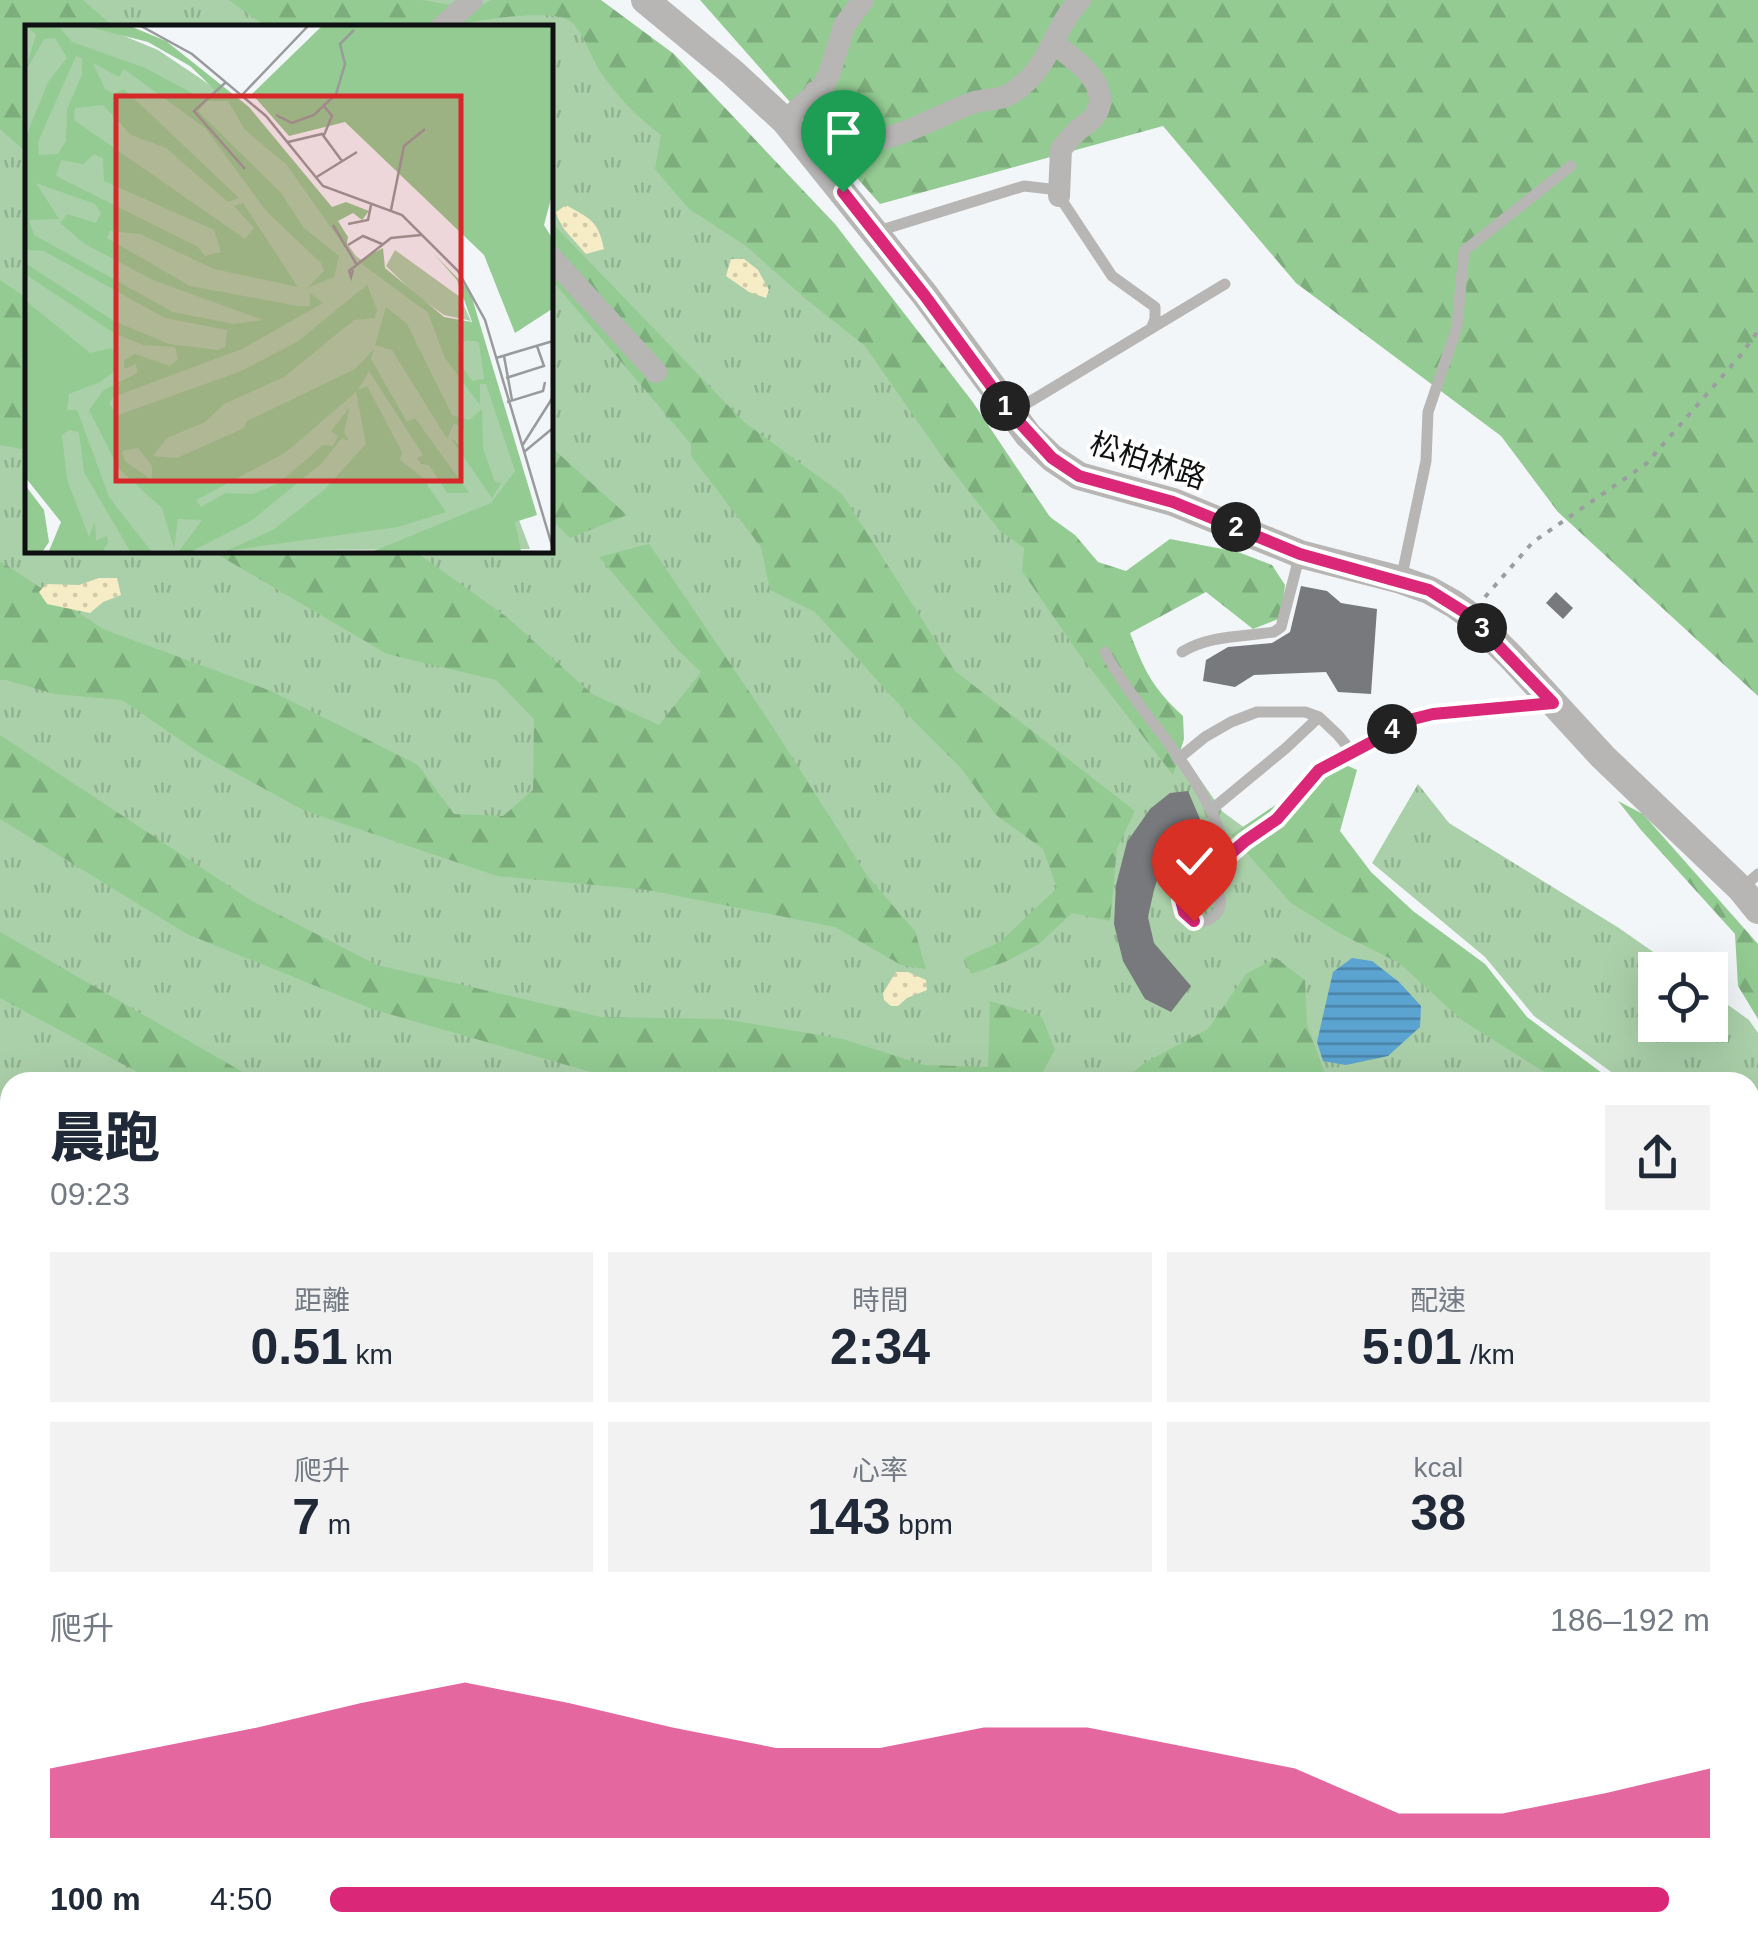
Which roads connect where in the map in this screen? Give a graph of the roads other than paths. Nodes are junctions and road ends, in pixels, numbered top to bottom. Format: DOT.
graph roads {
  1 [pos="472,0"];
  2 [pos="645,0"];
  3 [pos="863,0"];
  4 [pos="1080,0"];
  5 [pos="444,25"];
  6 [pos="1053,43"];
  7 [pos="815,92"];
  8 [pos="785,120"];
  9 [pos="1571,166"];
  10 [pos="1059,196"];
  11 [pos="875,232"];
  12 [pos="552,258"];
  13 [pos="1225,284"];
  14 [pos="1151,329"];
  15 [pos="656,372"];
  16 [pos="1011,413"];
  17 [pos="1300,554"];
  18 [pos="1401,580"];
  19 [pos="1105,652"];
  20 [pos="1182,652"];
  21 [pos="1553,703"];
  22 [pos="1319,717"];
  23 [pos="1352,752"];
  24 [pos="1178,758"];
  25 [pos="1211,810"];
  26 [pos="1228,856"];
  27 [pos="1206,882"];
  28 [pos="1752,891"];
  1 -- 5 [label="street"];
  2 -- 8 [label="street, 松柏林路"];
  3 -- 7 [label="street"];
  4 -- 6 [label="street"];
  6 -- 7 [label="street"];
  6 -- 10 [label="street"];
  7 -- 8 [label="street"];
  8 -- 11 [label="street, 松柏林路"];
  9 -- 18 [label="lane"];
  10 -- 11 [label="lane"];
  10 -- 14 [label="lane"];
  11 -- 16 [label="street, 松柏林路"];
  12 -- 15 [label="street"];
  13 -- 14 [label="lane"];
  14 -- 16 [label="lane"];
  16 -- 17 [label="street, 松柏林路"];
  17 -- 18 [label="street, 松柏林路"];
  17 -- 20 [label="lane"];
  18 -- 21 [label="street, 松柏林路"];
  19 -- 24 [label="lane"];
  21 -- 23 [label="lane"];
  21 -- 28 [label="street, 松柏林路"];
  22 -- 23 [label="lane"];
  22 -- 24 [label="lane"];
  22 -- 25 [label="lane"];
  23 -- 26 [label="lane"];
  24 -- 25 [label="lane"];
  25 -- 26 [label="lane"];
  26 -- 27 [label="lane"];
}
